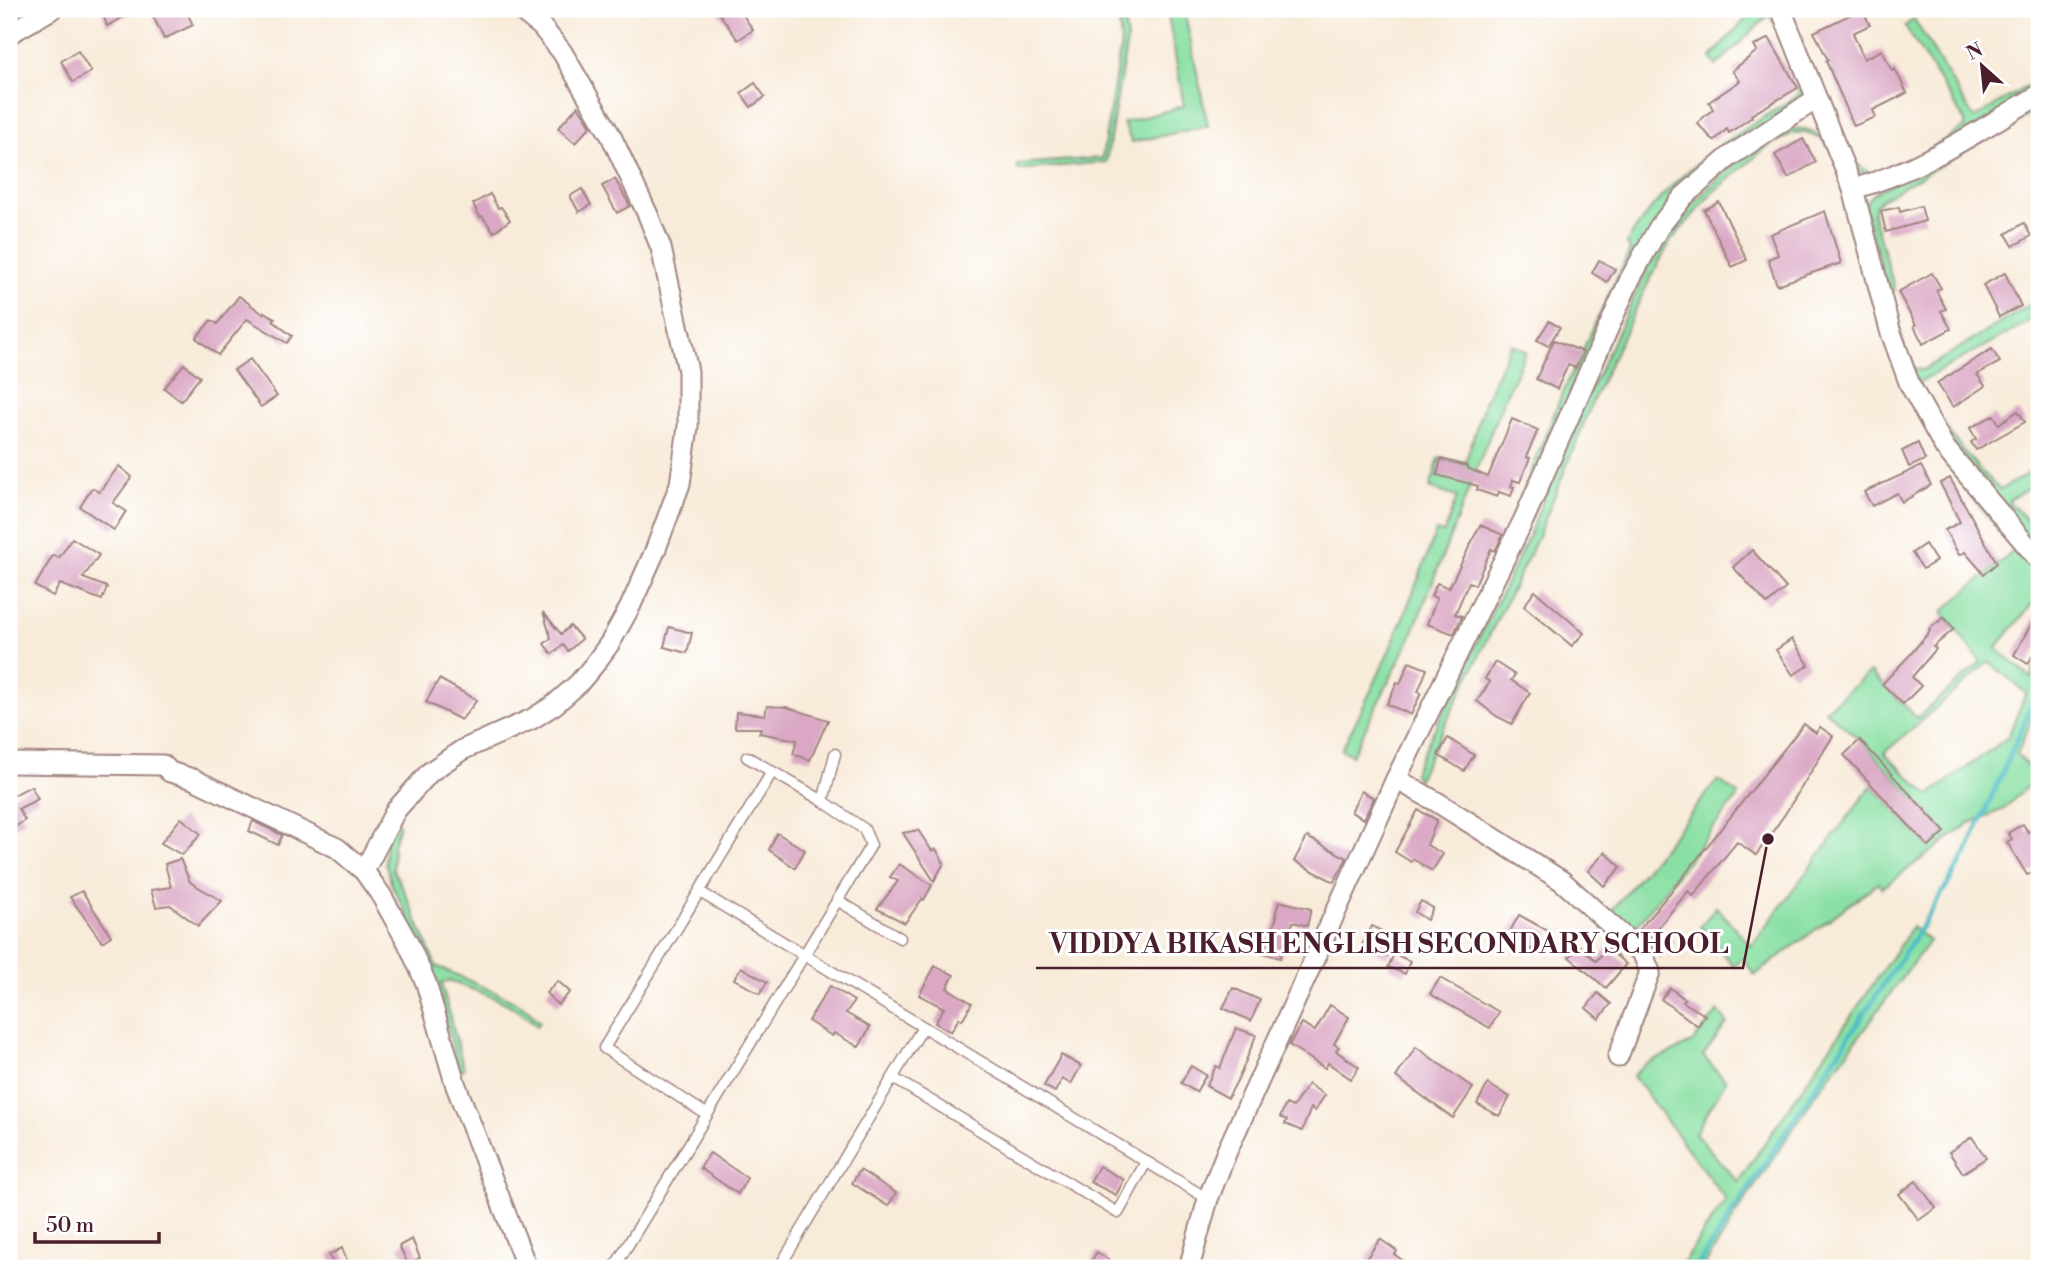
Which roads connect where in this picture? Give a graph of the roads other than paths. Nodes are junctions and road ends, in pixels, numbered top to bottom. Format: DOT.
graph roads {
  1 [pos="52,9"];
  2 [pos="519,9"];
  3 [pos="1781,9"];
  4 [pos="9,34"];
  5 [pos="2039,95"];
  6 [pos="1816,99"];
  7 [pos="1853,189"];
  8 [pos="2039,560"];
  9 [pos="835,754"];
  10 [pos="747,757"];
  11 [pos="9,763"];
  12 [pos="772,772"];
  13 [pos="1396,779"];
  14 [pos="823,802"];
  15 [pos="364,871"];
  16 [pos="700,892"];
  17 [pos="837,900"];
  18 [pos="900,938"];
  19 [pos="804,956"];
  20 [pos="923,1027"];
  21 [pos="1618,1058"];
  22 [pos="893,1078"];
  23 [pos="706,1114"];
  24 [pos="1146,1162"];
  25 [pos="1208,1199"];
  26 [pos="527,1268"];
  27 [pos="614,1268"];
  28 [pos="779,1268"];
  29 [pos="1189,1268"];
  1 -- 4 [label="street"];
  2 -- 15 [label="street"];
  3 -- 6 [label="street"];
  5 -- 7 [label="street"];
  6 -- 7 [label="street"];
  6 -- 13 [label="street"];
  7 -- 8 [label="street"];
  9 -- 14 [label="lane"];
  10 -- 12 [label="lane"];
  11 -- 15 [label="street"];
  12 -- 14 [label="lane"];
  12 -- 16 [label="lane"];
  13 -- 21 [label="street"];
  13 -- 25 [label="street"];
  14 -- 17 [label="lane"];
  15 -- 26 [label="street"];
  16 -- 19 [label="lane"];
  16 -- 23 [label="lane"];
  17 -- 18 [label="lane"];
  17 -- 19 [label="lane"];
  19 -- 20 [label="lane"];
  19 -- 23 [label="lane"];
  20 -- 22 [label="lane"];
  20 -- 24 [label="lane"];
  22 -- 24 [label="lane"];
  22 -- 28 [label="lane"];
  23 -- 27 [label="lane"];
  24 -- 25 [label="lane"];
  25 -- 29 [label="street"];
}
